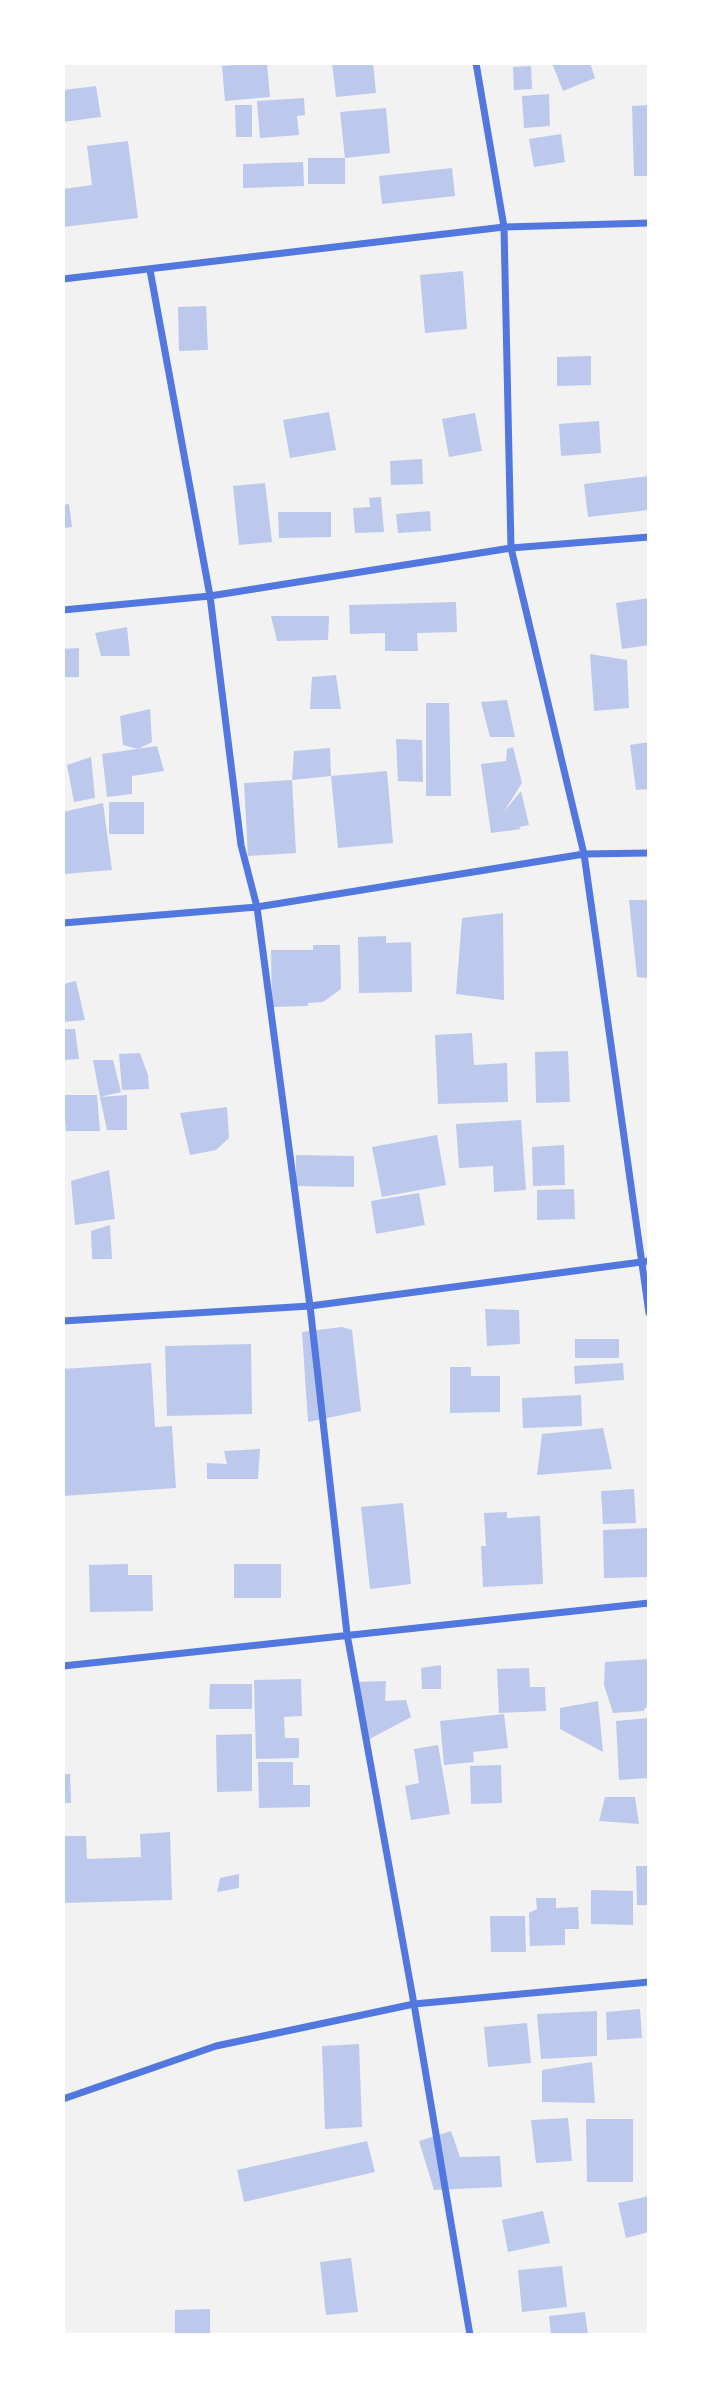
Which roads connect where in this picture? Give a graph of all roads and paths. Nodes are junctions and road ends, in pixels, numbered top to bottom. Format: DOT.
graph roads {
  1 [pos="476,63"];
  2 [pos="649,223"];
  3 [pos="504,227"];
  4 [pos="150,270"];
  5 [pos="63,279"];
  6 [pos="649,537"];
  7 [pos="512,548"];
  8 [pos="210,596"];
  9 [pos="63,610"];
  10 [pos="649,853"];
  11 [pos="584,854"];
  12 [pos="257,907"];
  13 [pos="63,923"];
  14 [pos="645,1261"];
  15 [pos="310,1306"];
  16 [pos="649,1313"];
  17 [pos="63,1321"];
  18 [pos="649,1604"];
  19 [pos="347,1634"];
  20 [pos="63,1666"];
  21 [pos="649,1982"];
  22 [pos="414,2004"];
  23 [pos="63,2099"];
  24 [pos="470,2335"];
  1 -- 3 [label="street"];
  2 -- 3 [label="street"];
  3 -- 4 [label="street"];
  3 -- 7 [label="street"];
  4 -- 5 [label="street"];
  4 -- 8 [label="street"];
  6 -- 7 [label="street"];
  7 -- 8 [label="street"];
  7 -- 11 [label="street"];
  8 -- 9 [label="street"];
  8 -- 12 [label="street"];
  10 -- 11 [label="street"];
  11 -- 12 [label="street"];
  11 -- 14 [label="street"];
  12 -- 13 [label="street"];
  12 -- 15 [label="street"];
  14 -- 15 [label="street"];
  14 -- 16 [label="street"];
  15 -- 17 [label="street"];
  15 -- 19 [label="street"];
  18 -- 19 [label="street"];
  19 -- 20 [label="street"];
  19 -- 22 [label="street"];
  21 -- 22 [label="street"];
  22 -- 23 [label="street"];
  22 -- 24 [label="street"];
}
